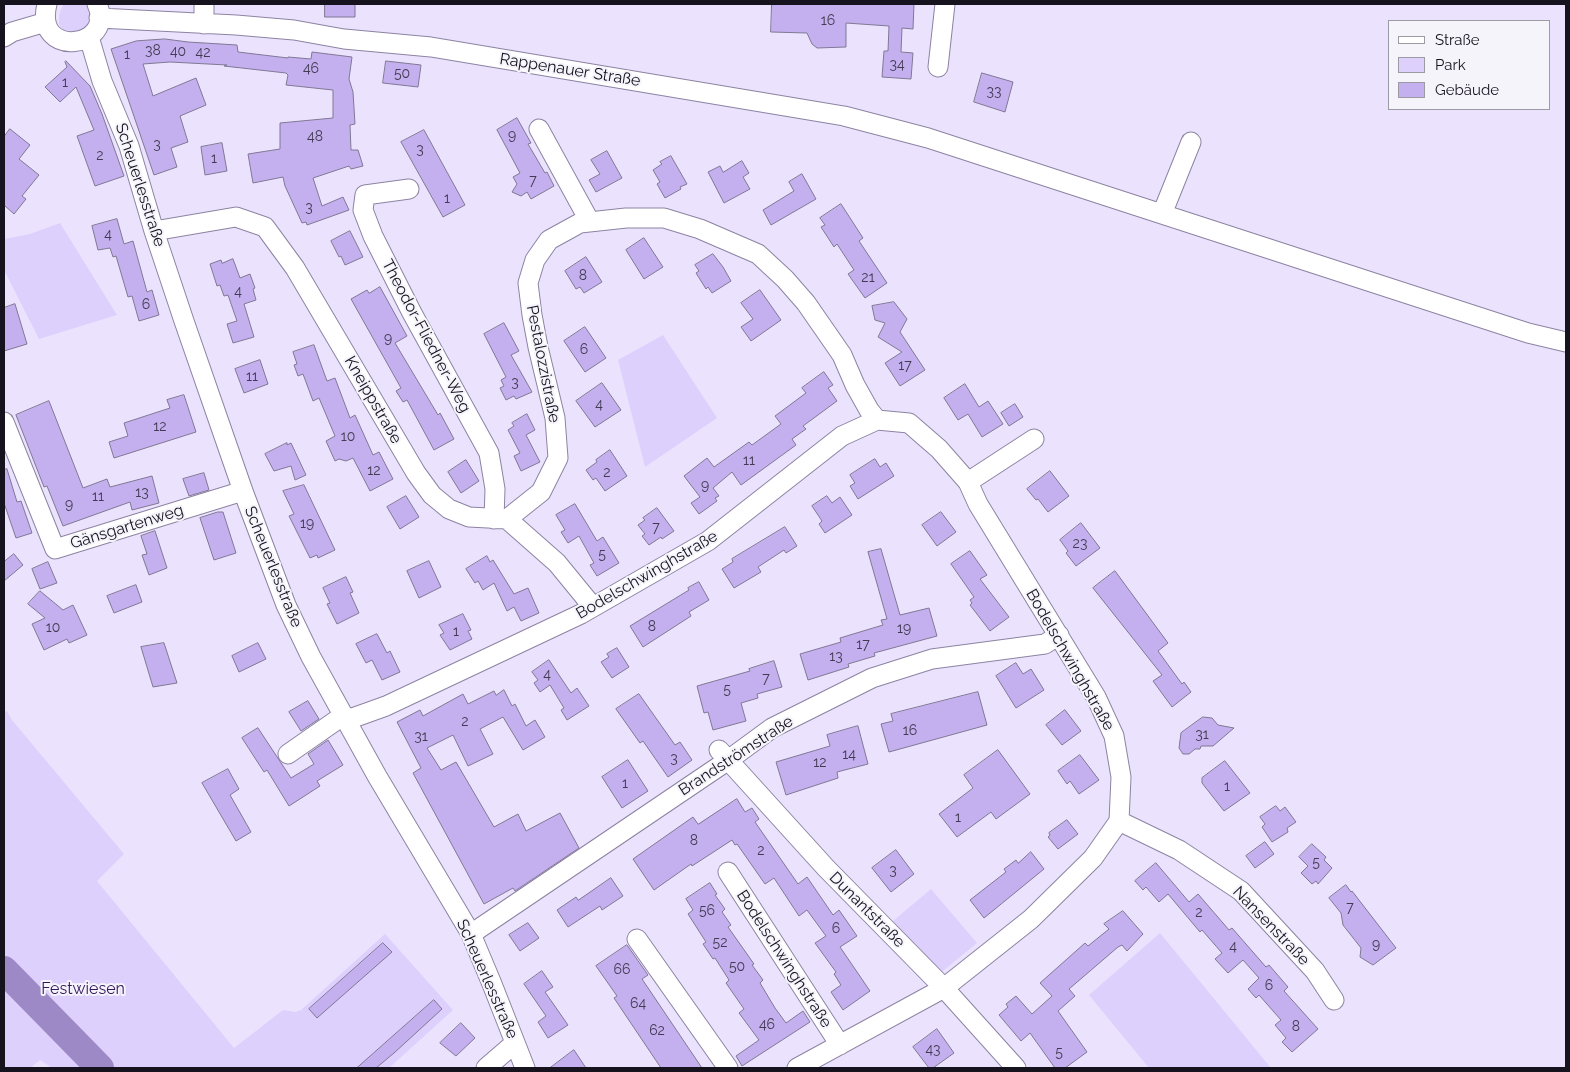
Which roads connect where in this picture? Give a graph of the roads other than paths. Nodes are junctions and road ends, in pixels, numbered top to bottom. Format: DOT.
graph roads {
  1 [pos="204,4"];
  2 [pos="945,4"];
  3 [pos="98,11"];
  4 [pos="46,13"];
  5 [pos="204,24"];
  6 [pos="4,37"];
  7 [pos="89,38"];
  8 [pos="938,67"];
  9 [pos="539,129"];
  10 [pos="1191,142"];
  11 [pos="409,189"];
  12 [pos="1162,214"];
  13 [pos="590,222"];
  14 [pos="154,231"];
  15 [pos="1566,342"];
  16 [pos="877,420"];
  17 [pos="4,422"];
  18 [pos="1034,439"];
  19 [pos="968,482"];
  20 [pos="244,491"];
  21 [pos="501,519"];
  22 [pos="593,607"];
  23 [pos="1059,635"];
  24 [pos="345,718"];
  25 [pos="288,754"];
  26 [pos="723,755"];
  27 [pos="1119,820"];
  28 [pos="728,872"];
  29 [pos="470,934"];
  30 [pos="637,939"];
  31 [pos="944,988"];
  32 [pos="1334,1000"];
  33 [pos="515,1043"];
  34 [pos="840,1045"];
  35 [pos="486,1068"];
  36 [pos="525,1068"];
  37 [pos="728,1068"];
  38 [pos="797,1068"];
  39 [pos="1016,1068"];
  1 -- 5 [label="street"];
  2 -- 8 [label="street"];
  3 -- 5 [label="street, Rappenauer Straße"];
  3 -- 7 [label="street"];
  4 -- 6 [label="street"];
  4 -- 7 [label="street"];
  5 -- 12 [label="street, Rappenauer Straße"];
  7 -- 14 [label="street, Scheuerlesstraße"];
  9 -- 13 [label="street"];
  10 -- 12 [label="street"];
  11 -- 21 [label="street, Theodor-Fliedner-Weg"];
  12 -- 15 [label="street, Rappenauer Straße"];
  13 -- 16 [label="street, Pestalozzistraße"];
  13 -- 21 [label="street, Pestalozzistraße"];
  14 -- 20 [label="street, Scheuerlesstraße"];
  14 -- 21 [label="street, Kneippstraße"];
  16 -- 19 [label="street, Bodelschwinghstraße"];
  16 -- 22 [label="street, Bodelschwinghstraße"];
  17 -- 20 [label="street, Gänsgartenweg"];
  18 -- 19 [label="street"];
  19 -- 23 [label="street, Bodelschwinghstraße"];
  20 -- 24 [label="street, Scheuerlesstraße"];
  21 -- 22 [label="street"];
  22 -- 24 [label="street, Bodelschwinghstraße"];
  23 -- 26 [label="street, Brandströmstraße"];
  23 -- 27 [label="street, Bodelschwinghstraße"];
  24 -- 25 [label="street, Bodelschwinghstraße"];
  24 -- 29 [label="street, Scheuerlesstraße"];
  26 -- 29 [label="street, Brandströmstraße"];
  26 -- 31 [label="street, Dunantstraße"];
  27 -- 31 [label="street, Bodelschwinghstraße"];
  27 -- 32 [label="street, Nansenstraße"];
  28 -- 34 [label="street, Bodelschwinghstraße"];
  29 -- 33 [label="street, Scheuerlesstraße"];
  30 -- 37 [label="street"];
  31 -- 34 [label="street, Bodelschwinghstraße"];
  31 -- 39 [label="street, Dunantstraße"];
  33 -- 35 [label="street"];
  33 -- 36 [label="street, Scheuerlesstraße"];
  34 -- 38 [label="street, Bodelschwinghstraße"];
}
